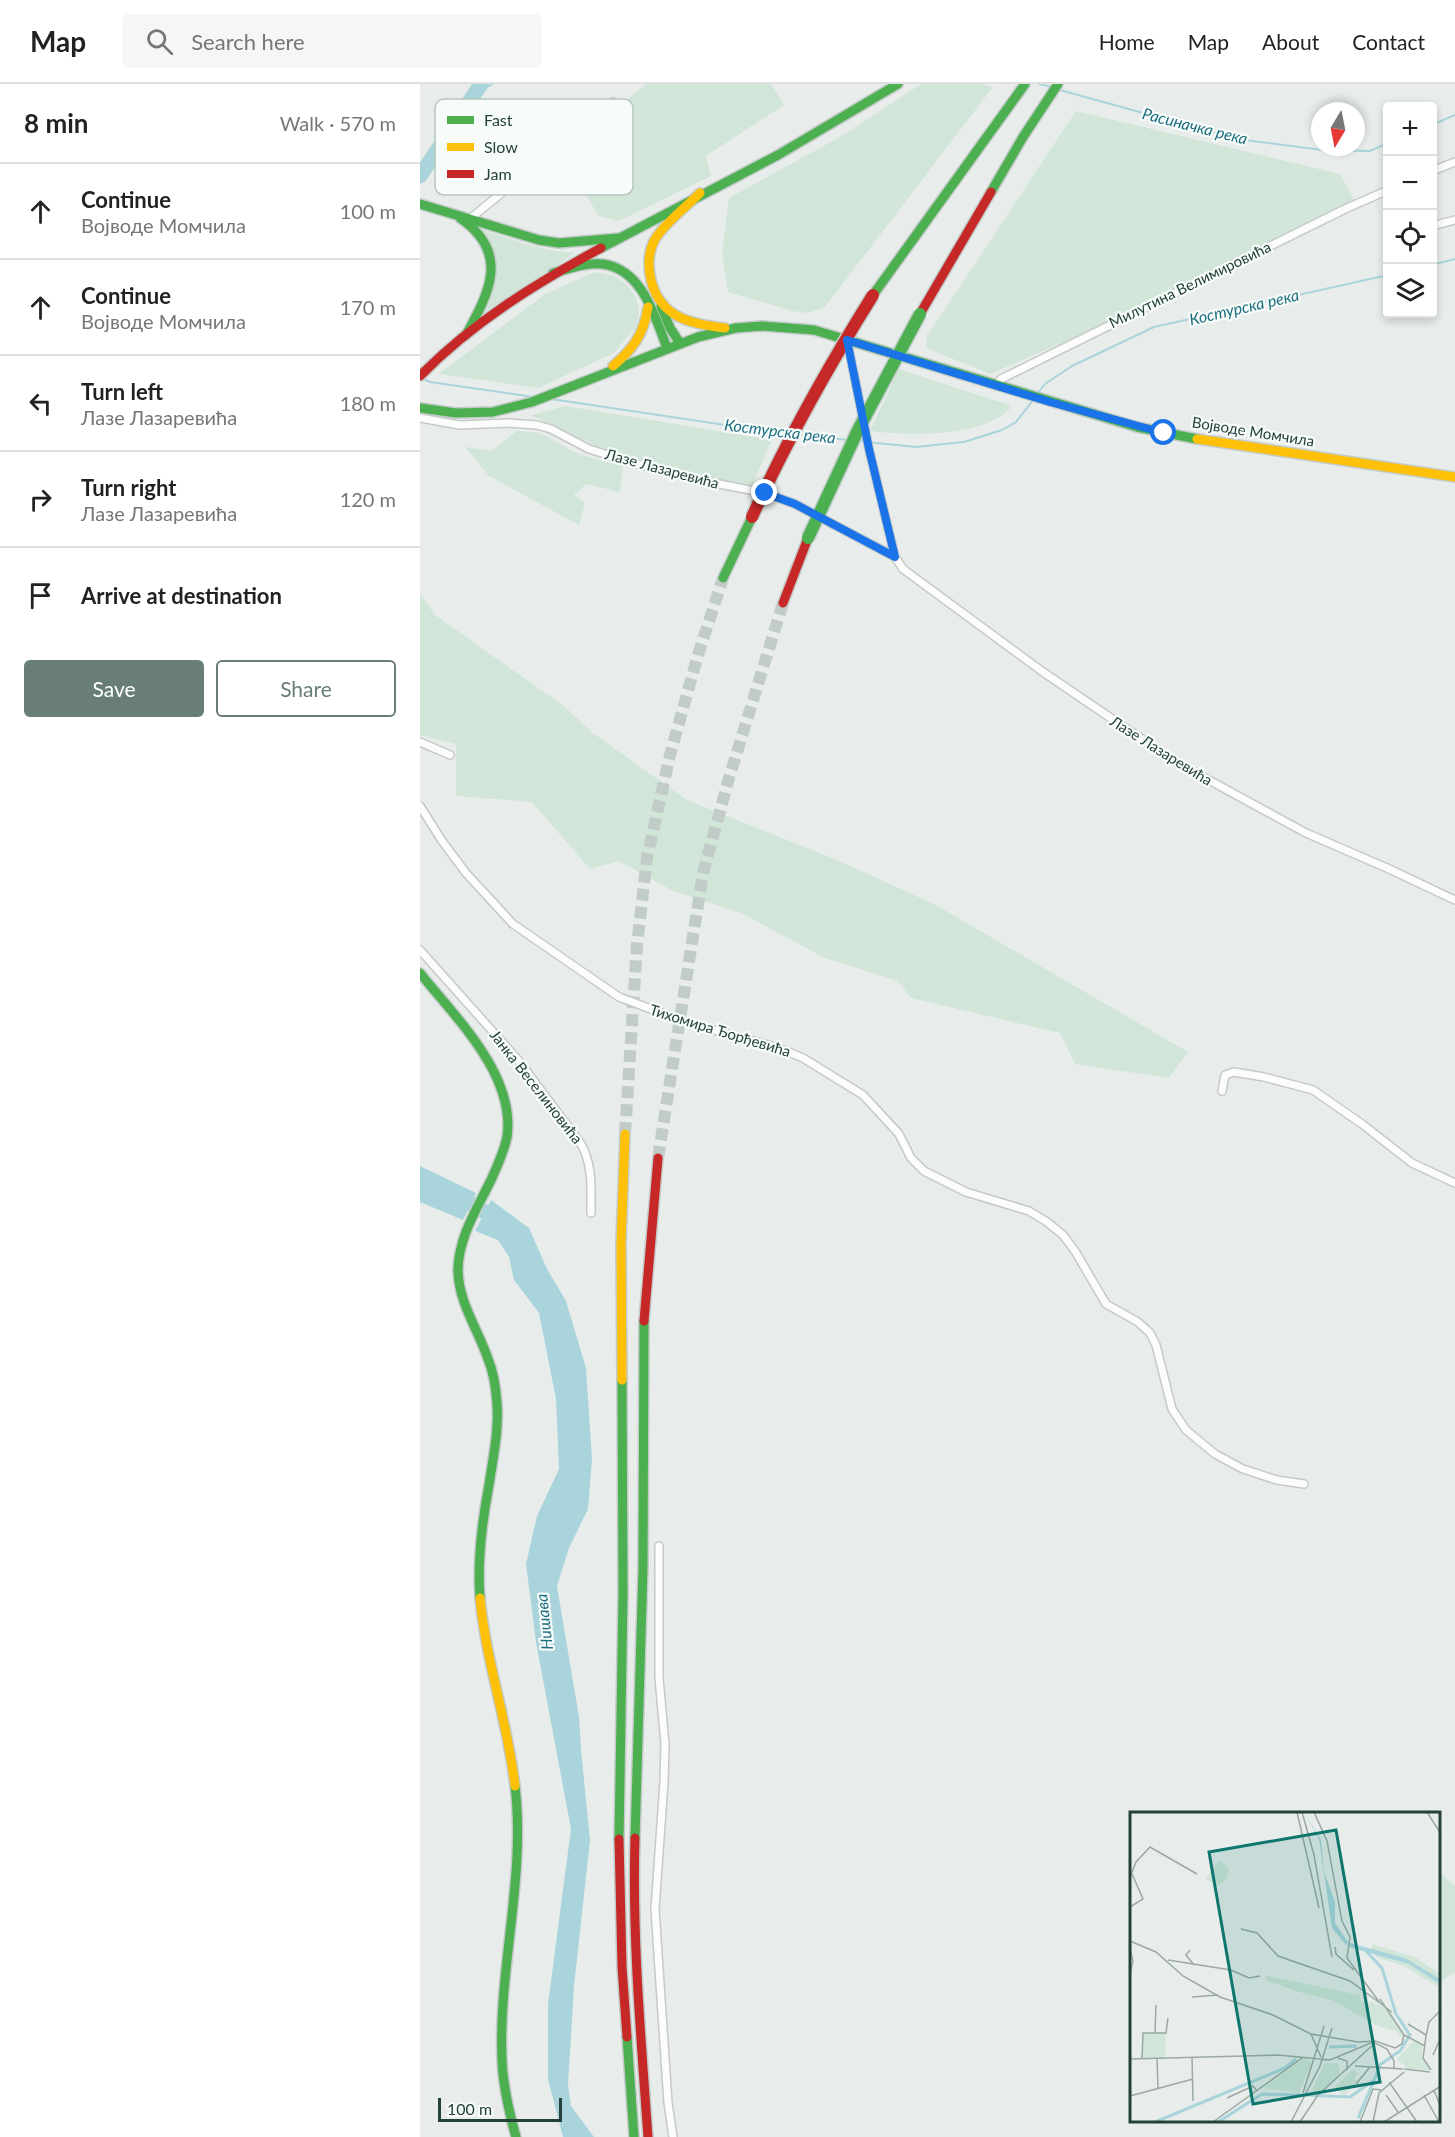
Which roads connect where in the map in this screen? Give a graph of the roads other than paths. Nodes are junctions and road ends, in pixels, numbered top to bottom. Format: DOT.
graph roads {
  1 [pos="898,84"];
  2 [pos="1025,84"];
  3 [pos="1058,84"];
  4 [pos="1455,162"];
  5 [pos="1437,169"];
  6 [pos="1383,192"];
  7 [pos="700,193"];
  8 [pos="499,195"];
  9 [pos="420,204"];
  10 [pos="449,212"];
  11 [pos="471,218"];
  12 [pos="1455,220"];
  13 [pos="1437,225"];
  14 [pos="619,238"];
  15 [pos="553,273"];
  16 [pos="648,304"];
  17 [pos="661,306"];
  18 [pos="736,328"];
  19 [pos="466,335"];
  20 [pos="847,340"];
  21 [pos="680,343"];
  22 [pos="667,348"];
  23 [pos="606,373"];
  24 [pos="422,374"];
  25 [pos="996,386"];
  26 [pos="420,408"];
  27 [pos="420,418"];
  28 [pos="1455,477"];
  29 [pos="895,557"];
  30 [pos="723,578"];
  31 [pos="783,603"];
  32 [pos="420,742"];
  33 [pos="450,755"];
  34 [pos="420,806"];
  35 [pos="1455,900"];
  36 [pos="420,950"];
  37 [pos="420,973"];
  38 [pos="1222,1090"];
  39 [pos="625,1134"];
  40 [pos="658,1158"];
  41 [pos="1455,1183"];
  42 [pos="591,1213"];
  43 [pos="1304,1484"];
  44 [pos="659,1546"];
  45 [pos="516,2137"];
  46 [pos="634,2137"];
  47 [pos="648,2137"];
  48 [pos="673,2137"];
  1 -- 7 [label="main road"];
  2 -- 30 [label="main road, bridge"];
  3 -- 31 [label="main road, bridge"];
  4 -- 5 [label="street"];
  6 -- 25 [label="street, Милутина Велимировића"];
  7 -- 14 [label="main road"];
  7 -- 17 [label="main road"];
  8 -- 11 [label="street"];
  9 -- 10 [label="main road"];
  10 -- 11 [label="main road"];
  10 -- 19 [label="main road"];
  11 -- 14 [label="main road"];
  12 -- 13 [label="street"];
  14 -- 15 [label="main road"];
  15 -- 16 [label="main road"];
  15 -- 19 [label="main road"];
  16 -- 22 [label="main road"];
  16 -- 23 [label="main road"];
  17 -- 18 [label="main road"];
  17 -- 21 [label="main road"];
  18 -- 20 [label="main road"];
  18 -- 21 [label="main road"];
  19 -- 24 [label="main road"];
  20 -- 25 [label="main road"];
  20 -- 29 [label="street"];
  21 -- 22 [label="main road"];
  22 -- 23 [label="main road"];
  23 -- 26 [label="main road"];
  25 -- 28 [label="main road, Војводе Момчила"];
  27 -- 29 [label="street, Лазе Лазаревића"];
  29 -- 35 [label="street, Лазе Лазаревића"];
  32 -- 33 [label="street"];
  34 -- 43 [label="street, Тихомира Ђорђевића"];
  36 -- 42 [label="street, Јанка Веселиновића"];
  37 -- 45 [label="main road"];
  38 -- 41 [label="street"];
  39 -- 46 [label="main road"];
  40 -- 47 [label="main road"];
  44 -- 48 [label="street"];
}
